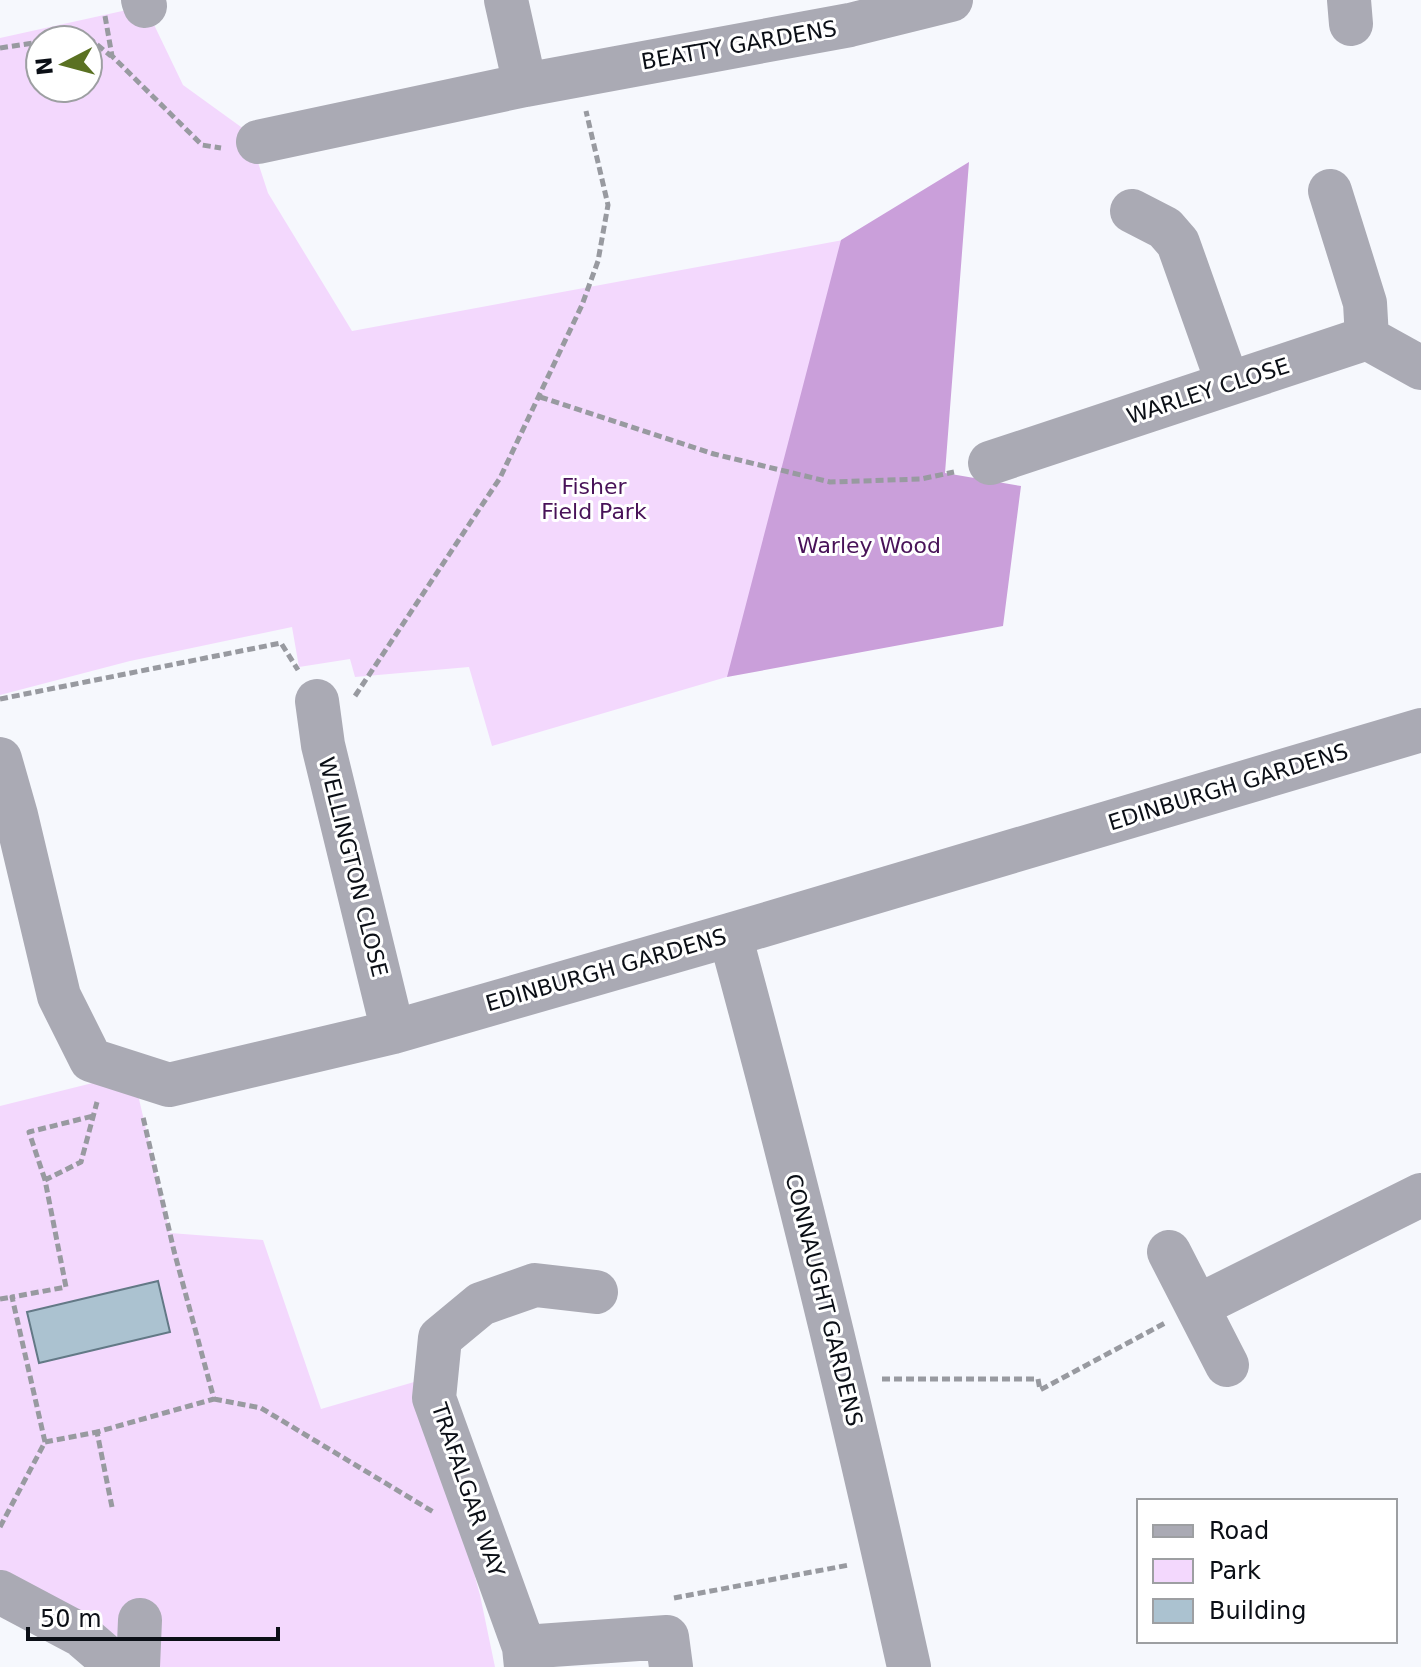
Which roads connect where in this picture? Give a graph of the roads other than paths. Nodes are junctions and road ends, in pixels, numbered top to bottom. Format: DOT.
graph roads {
  1 [pos="506,0"];
  2 [pos="951,0"];
  3 [pos="525,85"];
  4 [pos="258,142"];
  5 [pos="1330,191"];
  6 [pos="1132,211"];
  7 [pos="1367,338"];
  8 [pos="1421,368"];
  9 [pos="1228,384"];
  10 [pos="990,463"];
  11 [pos="317,701"];
  12 [pos="1421,730"];
  13 [pos="0,759"];
  14 [pos="8,816"];
  15 [pos="730,935"];
  16 [pos="393,1032"];
  17 [pos="1421,1195"];
  18 [pos="1169,1252"];
  19 [pos="596,1292"];
  20 [pos="1198,1306"];
  21 [pos="1227,1365"];
  22 [pos="0,1592"];
  23 [pos="140,1620"];
  24 [pos="669,1652"];
  25 [pos="525,1657"];
  26 [pos="118,1667"];
  27 [pos="138,1667"];
  28 [pos="909,1667"];
  1 -- 3 [label="street"];
  2 -- 3 [label="street, BEATTY GARDENS"];
  3 -- 4 [label="street, BEATTY GARDENS"];
  5 -- 7 [label="street"];
  6 -- 9 [label="street"];
  7 -- 8 [label="street"];
  7 -- 9 [label="street, WARLEY CLOSE"];
  9 -- 10 [label="street, WARLEY CLOSE"];
  11 -- 16 [label="street, WELLINGTON CLOSE"];
  12 -- 15 [label="street, EDINBURGH GARDENS"];
  13 -- 14 [label="street, EDINBURGH GARDENS"];
  14 -- 16 [label="street, EDINBURGH GARDENS"];
  15 -- 16 [label="street, EDINBURGH GARDENS"];
  15 -- 28 [label="street, CONNAUGHT GARDENS"];
  17 -- 20 [label="street"];
  18 -- 20 [label="street"];
  19 -- 25 [label="street, TRAFALGAR WAY"];
  20 -- 21 [label="street"];
  22 -- 26 [label="street"];
  23 -- 27 [label="street"];
  24 -- 25 [label="street"];
}
